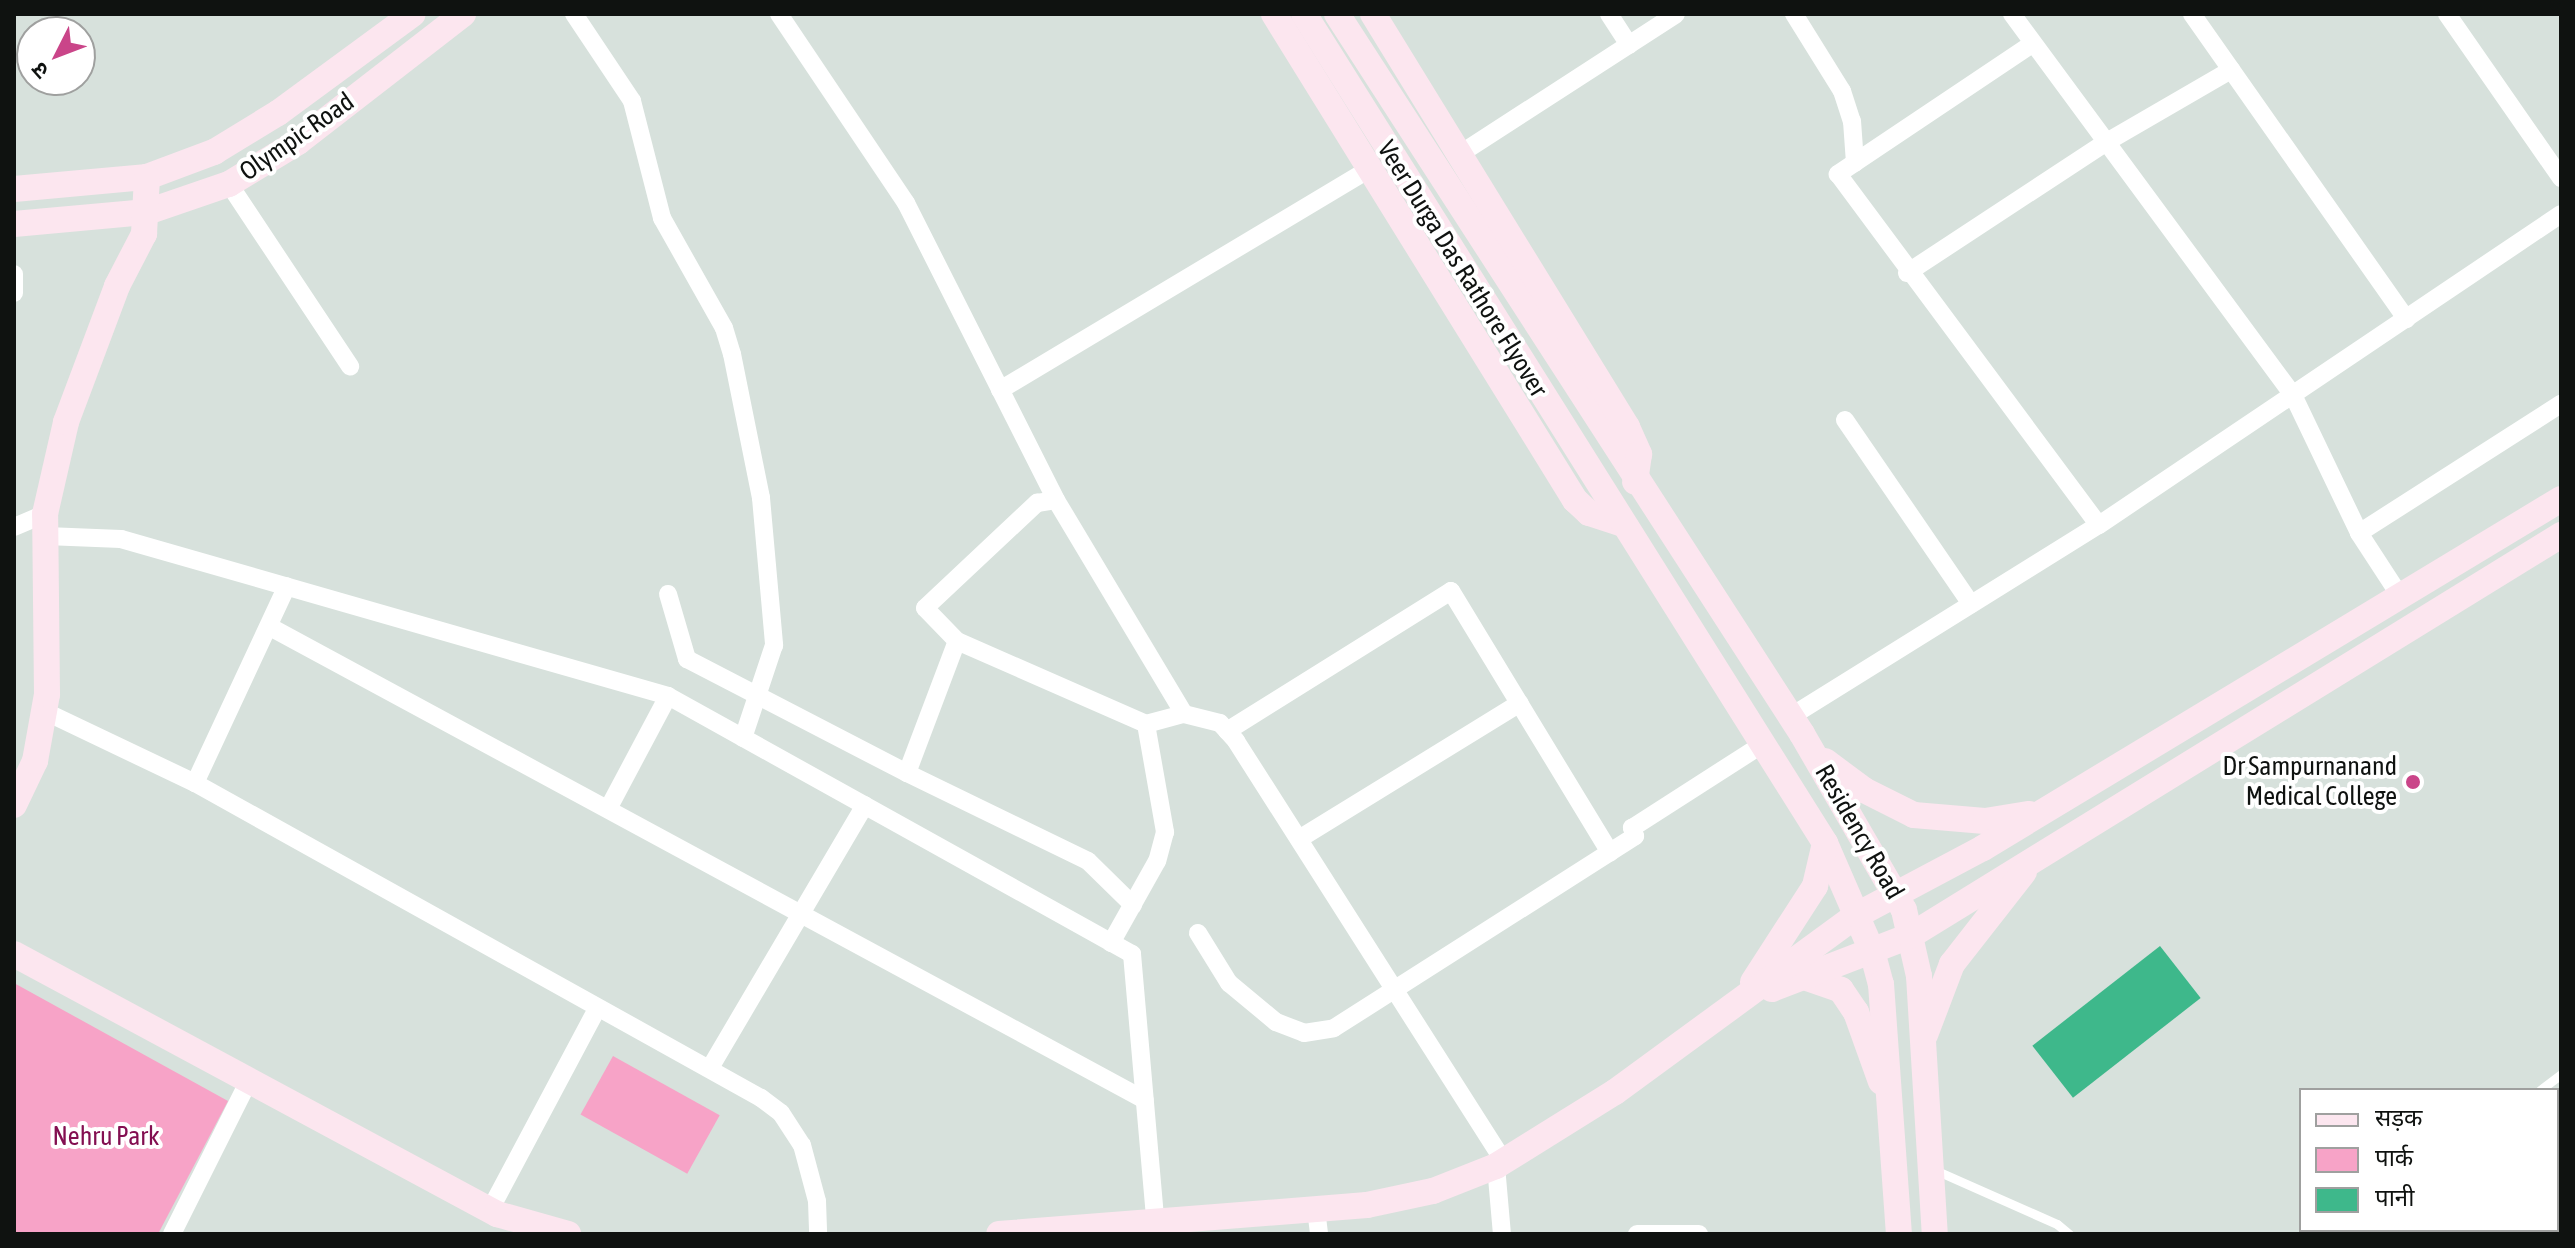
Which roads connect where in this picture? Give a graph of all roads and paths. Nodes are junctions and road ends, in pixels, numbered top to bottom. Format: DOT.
graph roads {
  1 [pos="413,14"];
  2 [pos="463,14"];
  3 [pos="574,14"];
  4 [pos="779,14"];
  5 [pos="1274,14"];
  6 [pos="1304,14"];
  7 [pos="1337,14"];
  8 [pos="1373,14"];
  9 [pos="1609,14"];
  10 [pos="1676,14"];
  11 [pos="1794,14"];
  12 [pos="2012,14"];
  13 [pos="2192,14"];
  14 [pos="2447,14"];
  15 [pos="2032,44"];
  16 [pos="1629,45"];
  17 [pos="2231,70"];
  18 [pos="2105,143"];
  19 [pos="1460,154"];
  20 [pos="1855,163"];
  21 [pos="1369,169"];
  22 [pos="147,177"];
  23 [pos="2561,178"];
  24 [pos="229,184"];
  25 [pos="14,189"];
  26 [pos="147,212"];
  27 [pos="2561,214"];
  28 [pos="14,224"];
  29 [pos="1907,273"];
  30 [pos="14,274"];
  31 [pos="14,293"];
  32 [pos="2406,319"];
  33 [pos="350,366"];
  34 [pos="1000,390"];
  35 [pos="2293,395"];
  36 [pos="2561,404"];
  37 [pos="1845,420"];
  38 [pos="1635,482"];
  39 [pos="2561,499"];
  40 [pos="1056,500"];
  41 [pos="1620,523"];
  42 [pos="45,525"];
  43 [pos="2099,525"];
  44 [pos="14,527"];
  45 [pos="2359,533"];
  46 [pos="2561,535"];
  47 [pos="287,586"];
  48 [pos="668,594"];
  49 [pos="2400,596"];
  50 [pos="1971,604"];
  51 [pos="272,628"];
  52 [pos="957,641"];
  53 [pos="668,696"];
  54 [pos="760,697"];
  55 [pos="1520,703"];
  56 [pos="44,711"];
  57 [pos="1184,714"];
  58 [pos="1146,724"];
  59 [pos="1796,726"];
  60 [pos="1227,731"];
  61 [pos="743,738"];
  62 [pos="1763,744"];
  63 [pos="907,773"];
  64 [pos="195,783"];
  65 [pos="14,805"];
  66 [pos="865,805"];
  67 [pos="608,809"];
  68 [pos="2044,812"];
  69 [pos="1299,839"];
  70 [pos="1825,843"];
  71 [pos="1610,852"];
  72 [pos="2039,855"];
  73 [pos="1895,893"];
  74 [pos="1133,905"];
  75 [pos="802,914"];
  76 [pos="1857,915"];
  77 [pos="1198,933"];
  78 [pos="1910,936"];
  79 [pos="1111,943"];
  80 [pos="1872,951"];
  81 [pos="14,954"];
  82 [pos="1804,977"];
  83 [pos="1396,991"];
  84 [pos="1740,1001"];
  85 [pos="593,1016"];
  86 [pos="1922,1043"];
  87 [pos="710,1068"];
  88 [pos="2561,1074"];
  89 [pos="250,1078"];
  90 [pos="2543,1088"];
  91 [pos="1145,1100"];
  92 [pos="1892,1120"];
  93 [pos="1500,1163"];
  94 [pos="1932,1169"];
  95 [pos="490,1210"];
  96 [pos="1318,1222"];
  97 [pos="1155,1228"];
  98 [pos="1668,1233"];
  99 [pos="172,1234"];
  100 [pos="568,1234"];
  101 [pos="818,1234"];
  102 [pos="999,1234"];
  103 [pos="1502,1234"];
  104 [pos="1637,1234"];
  105 [pos="1699,1234"];
  106 [pos="1899,1234"];
  107 [pos="1935,1234"];
  108 [pos="2069,1234"];
  1 -- 22 [label="street, Olympic Road"];
  2 -- 24 [label="street, Olympic Road"];
  3 -- 54 [label="street"];
  4 -- 34 [label="street"];
  5 -- 21 [label="street"];
  6 -- 41 [label="street, Veer Durga Das Rathore Flyover"];
  7 -- 38 [label="street, Veer Durga Das Rathore Flyover"];
  8 -- 19 [label="street"];
  9 -- 16 [label="street"];
  10 -- 16 [label="street"];
  11 -- 20 [label="street"];
  12 -- 15 [label="street"];
  13 -- 17 [label="street"];
  14 -- 23 [label="street"];
  15 -- 18 [label="street"];
  15 -- 20 [label="street"];
  16 -- 19 [label="street"];
  17 -- 18 [label="street"];
  17 -- 32 [label="street"];
  18 -- 29 [label="street"];
  18 -- 35 [label="street"];
  19 -- 38 [label="street"];
  20 -- 29 [label="street"];
  21 -- 34 [label="street"];
  21 -- 41 [label="street"];
  22 -- 25 [label="street, Olympic Road"];
  22 -- 26 [label="street"];
  24 -- 26 [label="street, Olympic Road"];
  24 -- 33 [label="street"];
  26 -- 28 [label="street, Olympic Road"];
  26 -- 42 [label="street"];
  27 -- 32 [label="street"];
  29 -- 43 [label="street"];
  30 -- 31 [label="street"];
  32 -- 35 [label="street"];
  34 -- 40 [label="street"];
  35 -- 43 [label="street"];
  35 -- 45 [label="street"];
  36 -- 45 [label="street"];
  37 -- 50 [label="street"];
  38 -- 59 [label="street, Residency Road"];
  39 -- 49 [label="street"];
  40 -- 52 [label="street"];
  40 -- 57 [label="street"];
  41 -- 62 [label="street, Residency Road"];
  42 -- 44 [label="street"];
  42 -- 47 [label="street"];
  42 -- 56 [label="street"];
  43 -- 50 [label="street"];
  45 -- 49 [label="street"];
  46 -- 72 [label="street"];
  47 -- 51 [label="street"];
  47 -- 53 [label="street"];
  48 -- 54 [label="street"];
  49 -- 68 [label="street"];
  50 -- 59 [label="street"];
  51 -- 64 [label="street"];
  51 -- 67 [label="street"];
  52 -- 58 [label="street"];
  52 -- 63 [label="street"];
  53 -- 61 [label="street"];
  53 -- 67 [label="street"];
  54 -- 61 [label="street"];
  54 -- 63 [label="street"];
  55 -- 60 [label="street"];
  55 -- 69 [label="street"];
  55 -- 71 [label="street"];
  56 -- 64 [label="street"];
  56 -- 65 [label="street"];
  57 -- 58 [label="street"];
  57 -- 60 [label="street"];
  58 -- 74 [label="street"];
  59 -- 68 [label="street"];
  59 -- 73 [label="street, Residency Road"];
  60 -- 69 [label="street"];
  61 -- 66 [label="street"];
  62 -- 70 [label="street, Residency Road"];
  62 -- 71 [label="street"];
  63 -- 74 [label="street"];
  64 -- 87 [label="street"];
  66 -- 75 [label="street"];
  66 -- 79 [label="street"];
  67 -- 75 [label="street"];
  68 -- 73 [label="street"];
  69 -- 83 [label="street"];
  70 -- 76 [label="street, Residency Road"];
  70 -- 84 [label="street"];
  71 -- 83 [label="street"];
  72 -- 78 [label="street"];
  72 -- 86 [label="street"];
  73 -- 76 [label="street"];
  73 -- 78 [label="street, Residency Road"];
  74 -- 79 [label="street"];
  75 -- 87 [label="street"];
  75 -- 91 [label="street"];
  76 -- 80 [label="street, Residency Road"];
  76 -- 84 [label="street"];
  77 -- 83 [label="street"];
  78 -- 80 [label="street"];
  78 -- 86 [label="street, Residency Road"];
  79 -- 91 [label="street"];
  80 -- 82 [label="street"];
  80 -- 92 [label="street, Residency Road"];
  81 -- 89 [label="street"];
  82 -- 84 [label="street"];
  82 -- 92 [label="street"];
  83 -- 93 [label="street"];
  84 -- 93 [label="street"];
  85 -- 95 [label="street"];
  86 -- 94 [label="street, Residency Road"];
  87 -- 101 [label="street"];
  88 -- 90 [label="lane"];
  89 -- 95 [label="street"];
  89 -- 99 [label="street"];
  91 -- 97 [label="street"];
  92 -- 106 [label="street, Residency Road"];
  93 -- 96 [label="street"];
  93 -- 103 [label="street"];
  94 -- 107 [label="street, Residency Road"];
  94 -- 108 [label="lane"];
  95 -- 100 [label="street"];
  96 -- 97 [label="street"];
  97 -- 102 [label="street"];
  98 -- 104 [label="street"];
  98 -- 105 [label="street"];
}
